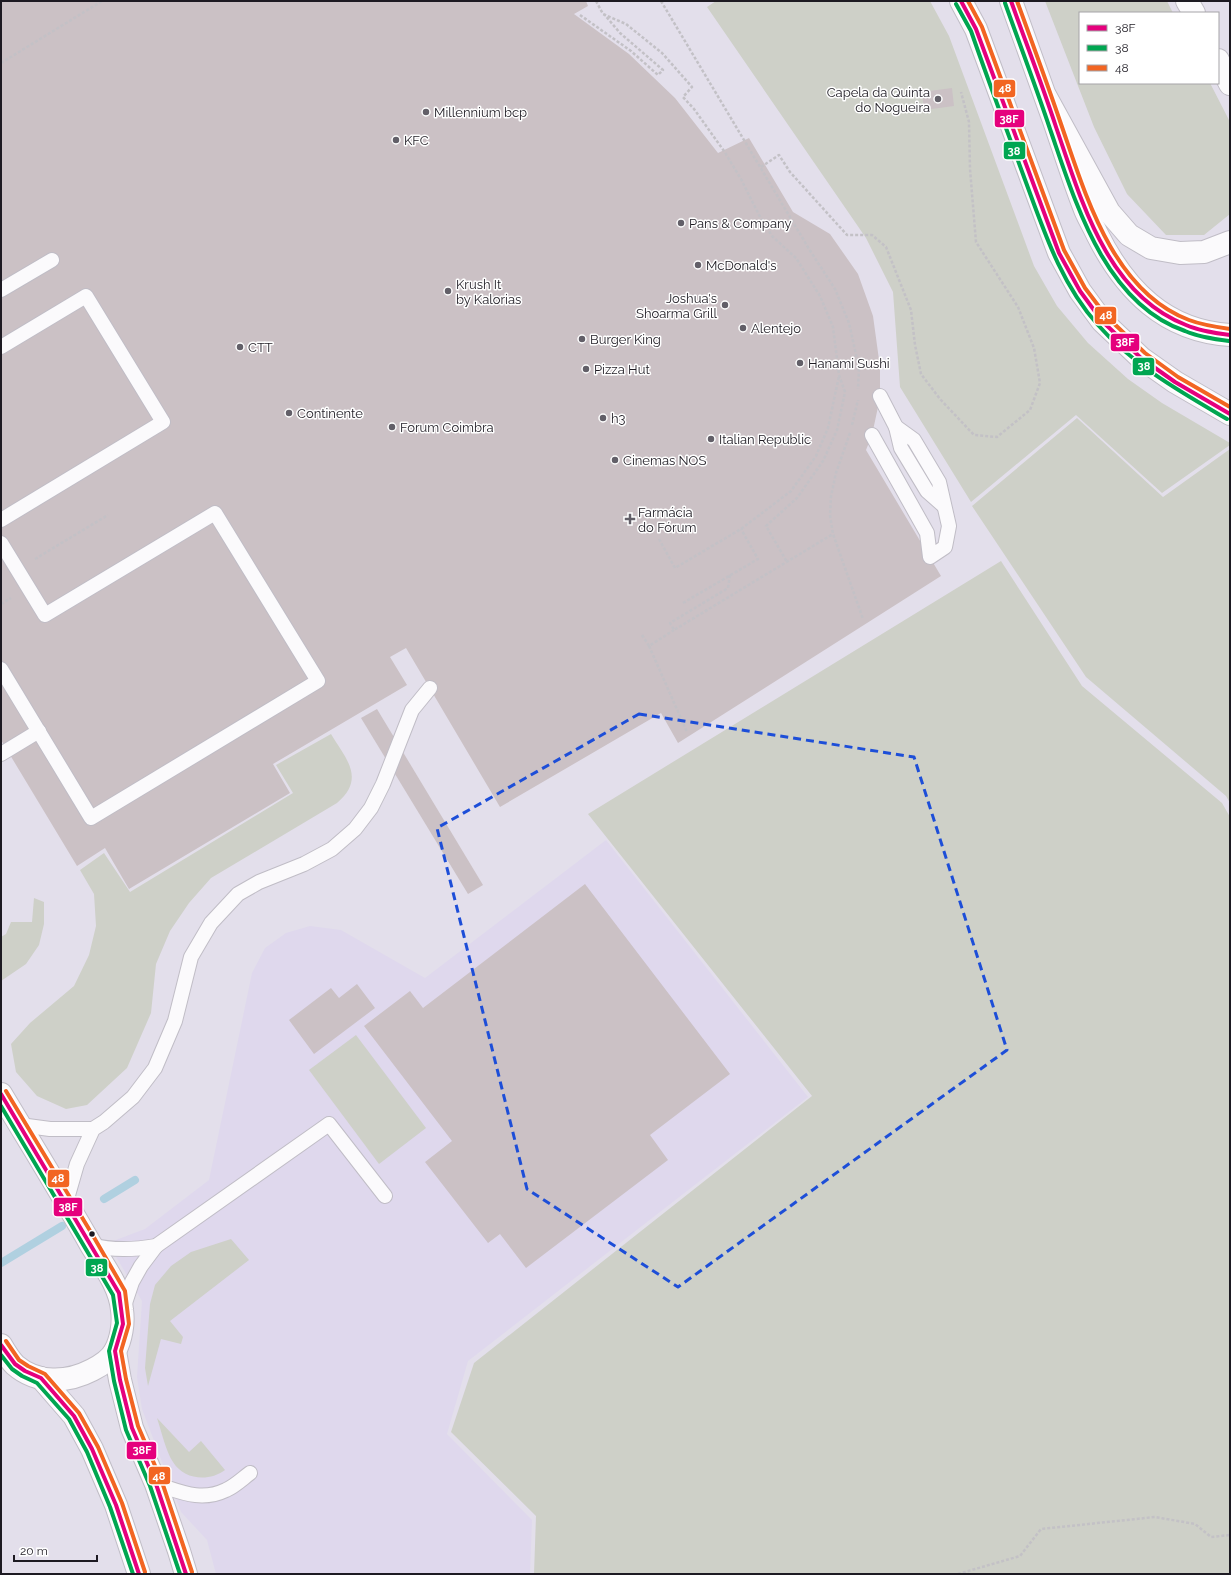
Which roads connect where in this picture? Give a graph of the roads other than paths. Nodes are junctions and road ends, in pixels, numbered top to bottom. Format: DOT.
graph roads {
  1 [pos="961,1"];
  2 [pos="1011,1"];
  3 [pos="1187,1"];
  4 [pos="1193,12"];
  5 [pos="1219,62"];
  6 [pos="1230,84"];
  7 [pos="1046,97"];
  8 [pos="1230,242"];
  9 [pos="52,260"];
  10 [pos="1,290"];
  11 [pos="1230,335"];
  12 [pos="1,347"];
  13 [pos="880,396"];
  14 [pos="1230,414"];
  15 [pos="872,435"];
  16 [pos="1,520"];
  17 [pos="1,543"];
  18 [pos="1,669"];
  19 [pos="430,688"];
  20 [pos="39,731"];
  21 [pos="1,754"];
  22 [pos="1,1094"];
  23 [pos="20,1125"];
  24 [pos="93,1130"];
  25 [pos="385,1196"];
  26 [pos="66,1202"];
  27 [pos="92,1246"];
  28 [pos="156,1246"];
  29 [pos="122,1310"];
  30 [pos="1,1345"];
  31 [pos="115,1351"];
  32 [pos="41,1378"];
  33 [pos="250,1473"];
  34 [pos="156,1484"];
  35 [pos="139,1574"];
  36 [pos="186,1574"];
  1 -- 14 [label="main road"];
  2 -- 7 [label="main road"];
  3 -- 4 [label="main road"];
  5 -- 6 [label="main road"];
  7 -- 8 [label="main road"];
  7 -- 11 [label="main road"];
  9 -- 10 [label="lane"];
  12 -- 16 [label="lane"];
  13 -- 15 [label="lane"];
  17 -- 20 [label="lane"];
  18 -- 20 [label="lane"];
  19 -- 24 [label="lane"];
  20 -- 21 [label="lane"];
  22 -- 23 [label="main road"];
  23 -- 24 [label="lane"];
  23 -- 26 [label="main road"];
  24 -- 26 [label="lane"];
  25 -- 28 [label="lane"];
  26 -- 27 [label="main road"];
  27 -- 28 [label="lane"];
  27 -- 29 [label="main road"];
  28 -- 29 [label="lane"];
  29 -- 31 [label="main road"];
  30 -- 32 [label="main road"];
  31 -- 32 [label="main road"];
  31 -- 34 [label="main road"];
  32 -- 35 [label="main road"];
  33 -- 34 [label="lane"];
  34 -- 36 [label="main road"];
}
